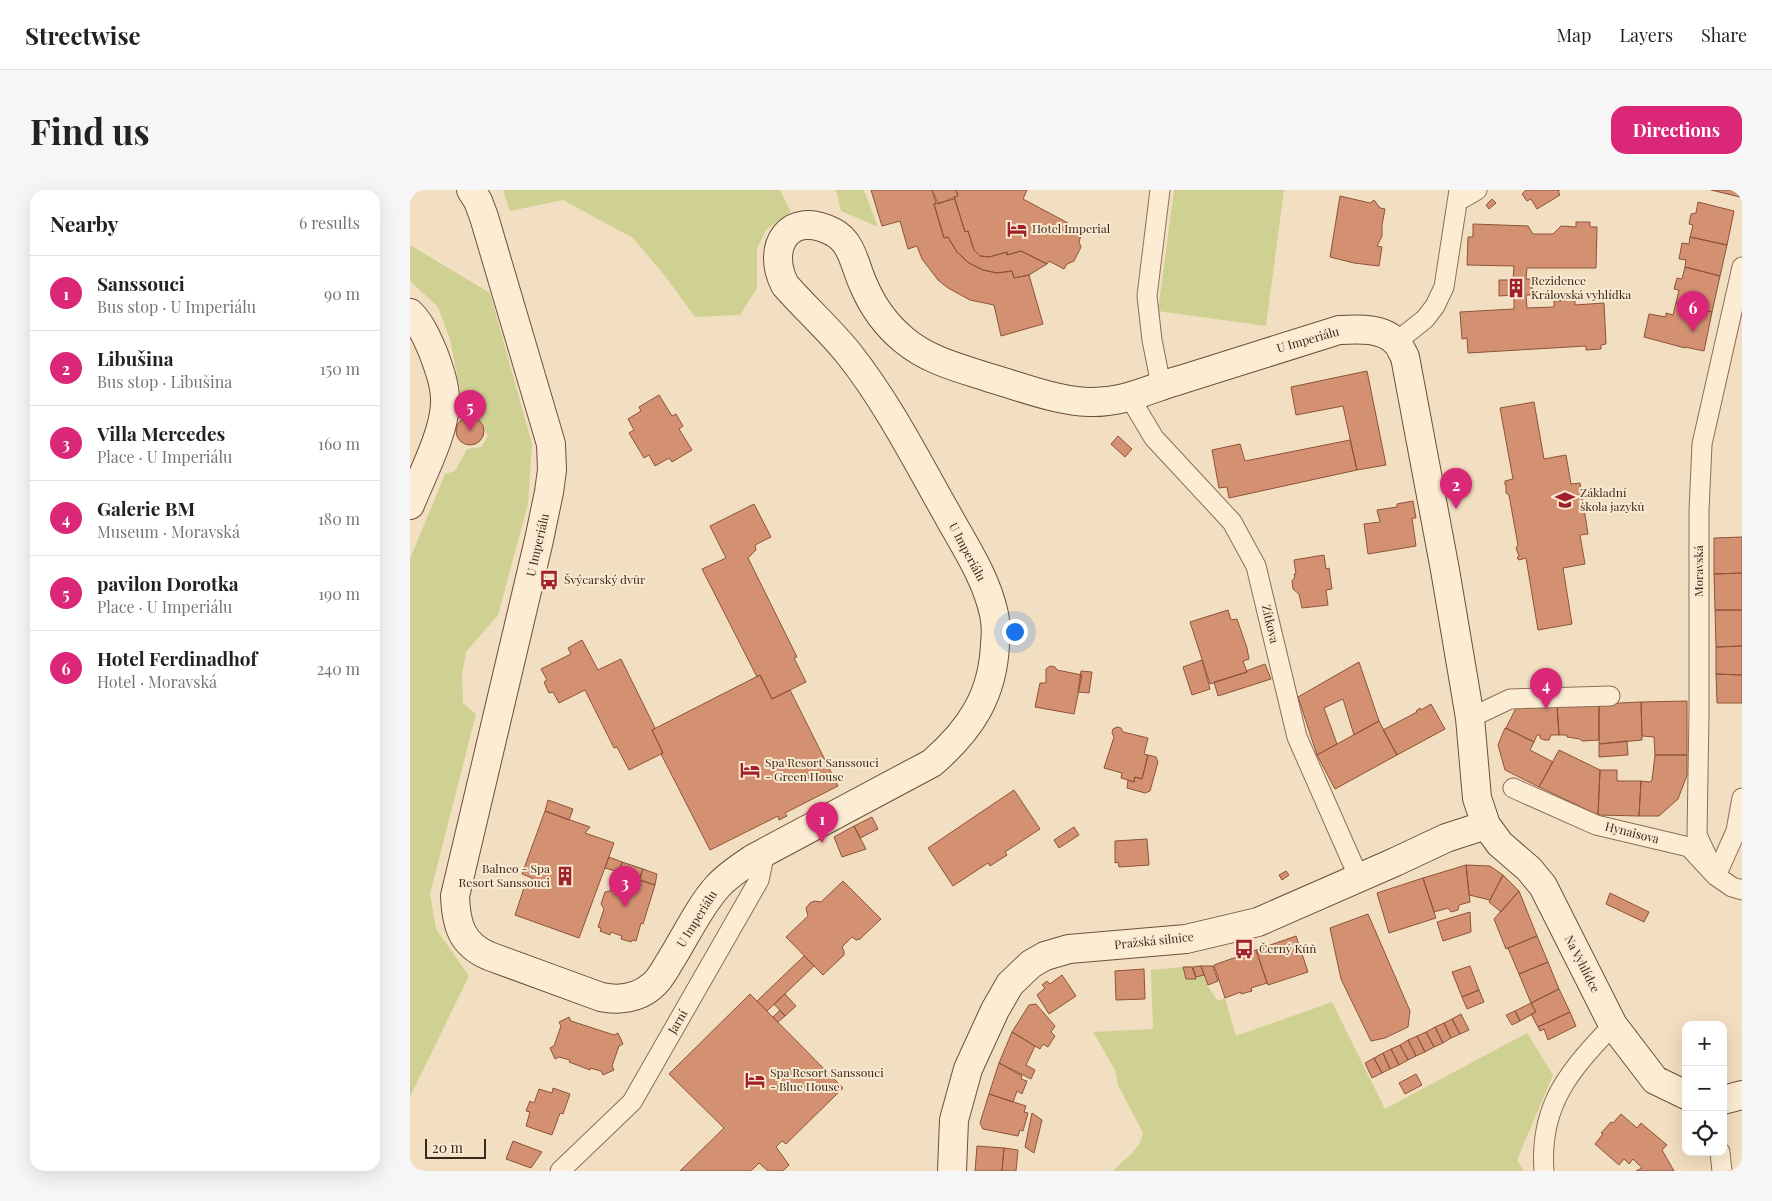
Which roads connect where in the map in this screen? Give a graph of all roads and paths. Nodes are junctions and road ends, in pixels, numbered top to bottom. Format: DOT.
graph roads {
  1 [pos="471,190"];
  2 [pos="1160,190"];
  3 [pos="1477,190"];
  4 [pos="1459,196"];
  5 [pos="1742,267"];
  6 [pos="410,313"];
  7 [pos="1396,342"];
  8 [pos="1161,385"];
  9 [pos="1130,398"];
  10 [pos="410,505"];
  11 [pos="1610,696"];
  12 [pos="1470,718"];
  13 [pos="1513,788"];
  14 [pos="1742,798"];
  15 [pos="1486,825"];
  16 [pos="765,852"];
  17 [pos="1716,876"];
  18 [pos="1359,878"];
  19 [pos="1742,890"];
  20 [pos="1613,1025"];
  21 [pos="1682,1093"];
  22 [pos="1742,1096"];
  23 [pos="1727,1099"];
  24 [pos="1720,1156"];
  25 [pos="560,1171"];
  26 [pos="952,1171"];
  27 [pos="1544,1171"];
  28 [pos="1722,1171"];
  1 -- 16 [label="street, U Imperiálu"];
  2 -- 8 [label="street"];
  3 -- 4 [label="street"];
  4 -- 7 [label="street"];
  5 -- 17 [label="street, Moravská"];
  6 -- 10 [label="street"];
  7 -- 8 [label="street, U Imperiálu"];
  7 -- 12 [label="street, Na Vyhlídce"];
  8 -- 9 [label="street, U Imperiálu"];
  9 -- 16 [label="street, U Imperiálu"];
  9 -- 18 [label="street, Zítkova"];
  11 -- 12 [label="street"];
  12 -- 15 [label="street, Na Vyhlídce"];
  13 -- 17 [label="street, Hynaisova"];
  14 -- 17 [label="street"];
  15 -- 18 [label="street, Pražská silnice"];
  15 -- 20 [label="street, Na Vyhlídce"];
  16 -- 25 [label="street, Jarní"];
  17 -- 19 [label="street, Hynaisova"];
  18 -- 26 [label="street, Pražská silnice"];
  20 -- 21 [label="street, Na Vyhlídce"];
  20 -- 27 [label="street"];
  22 -- 23 [label="street"];
  24 -- 28 [label="street"];
}
